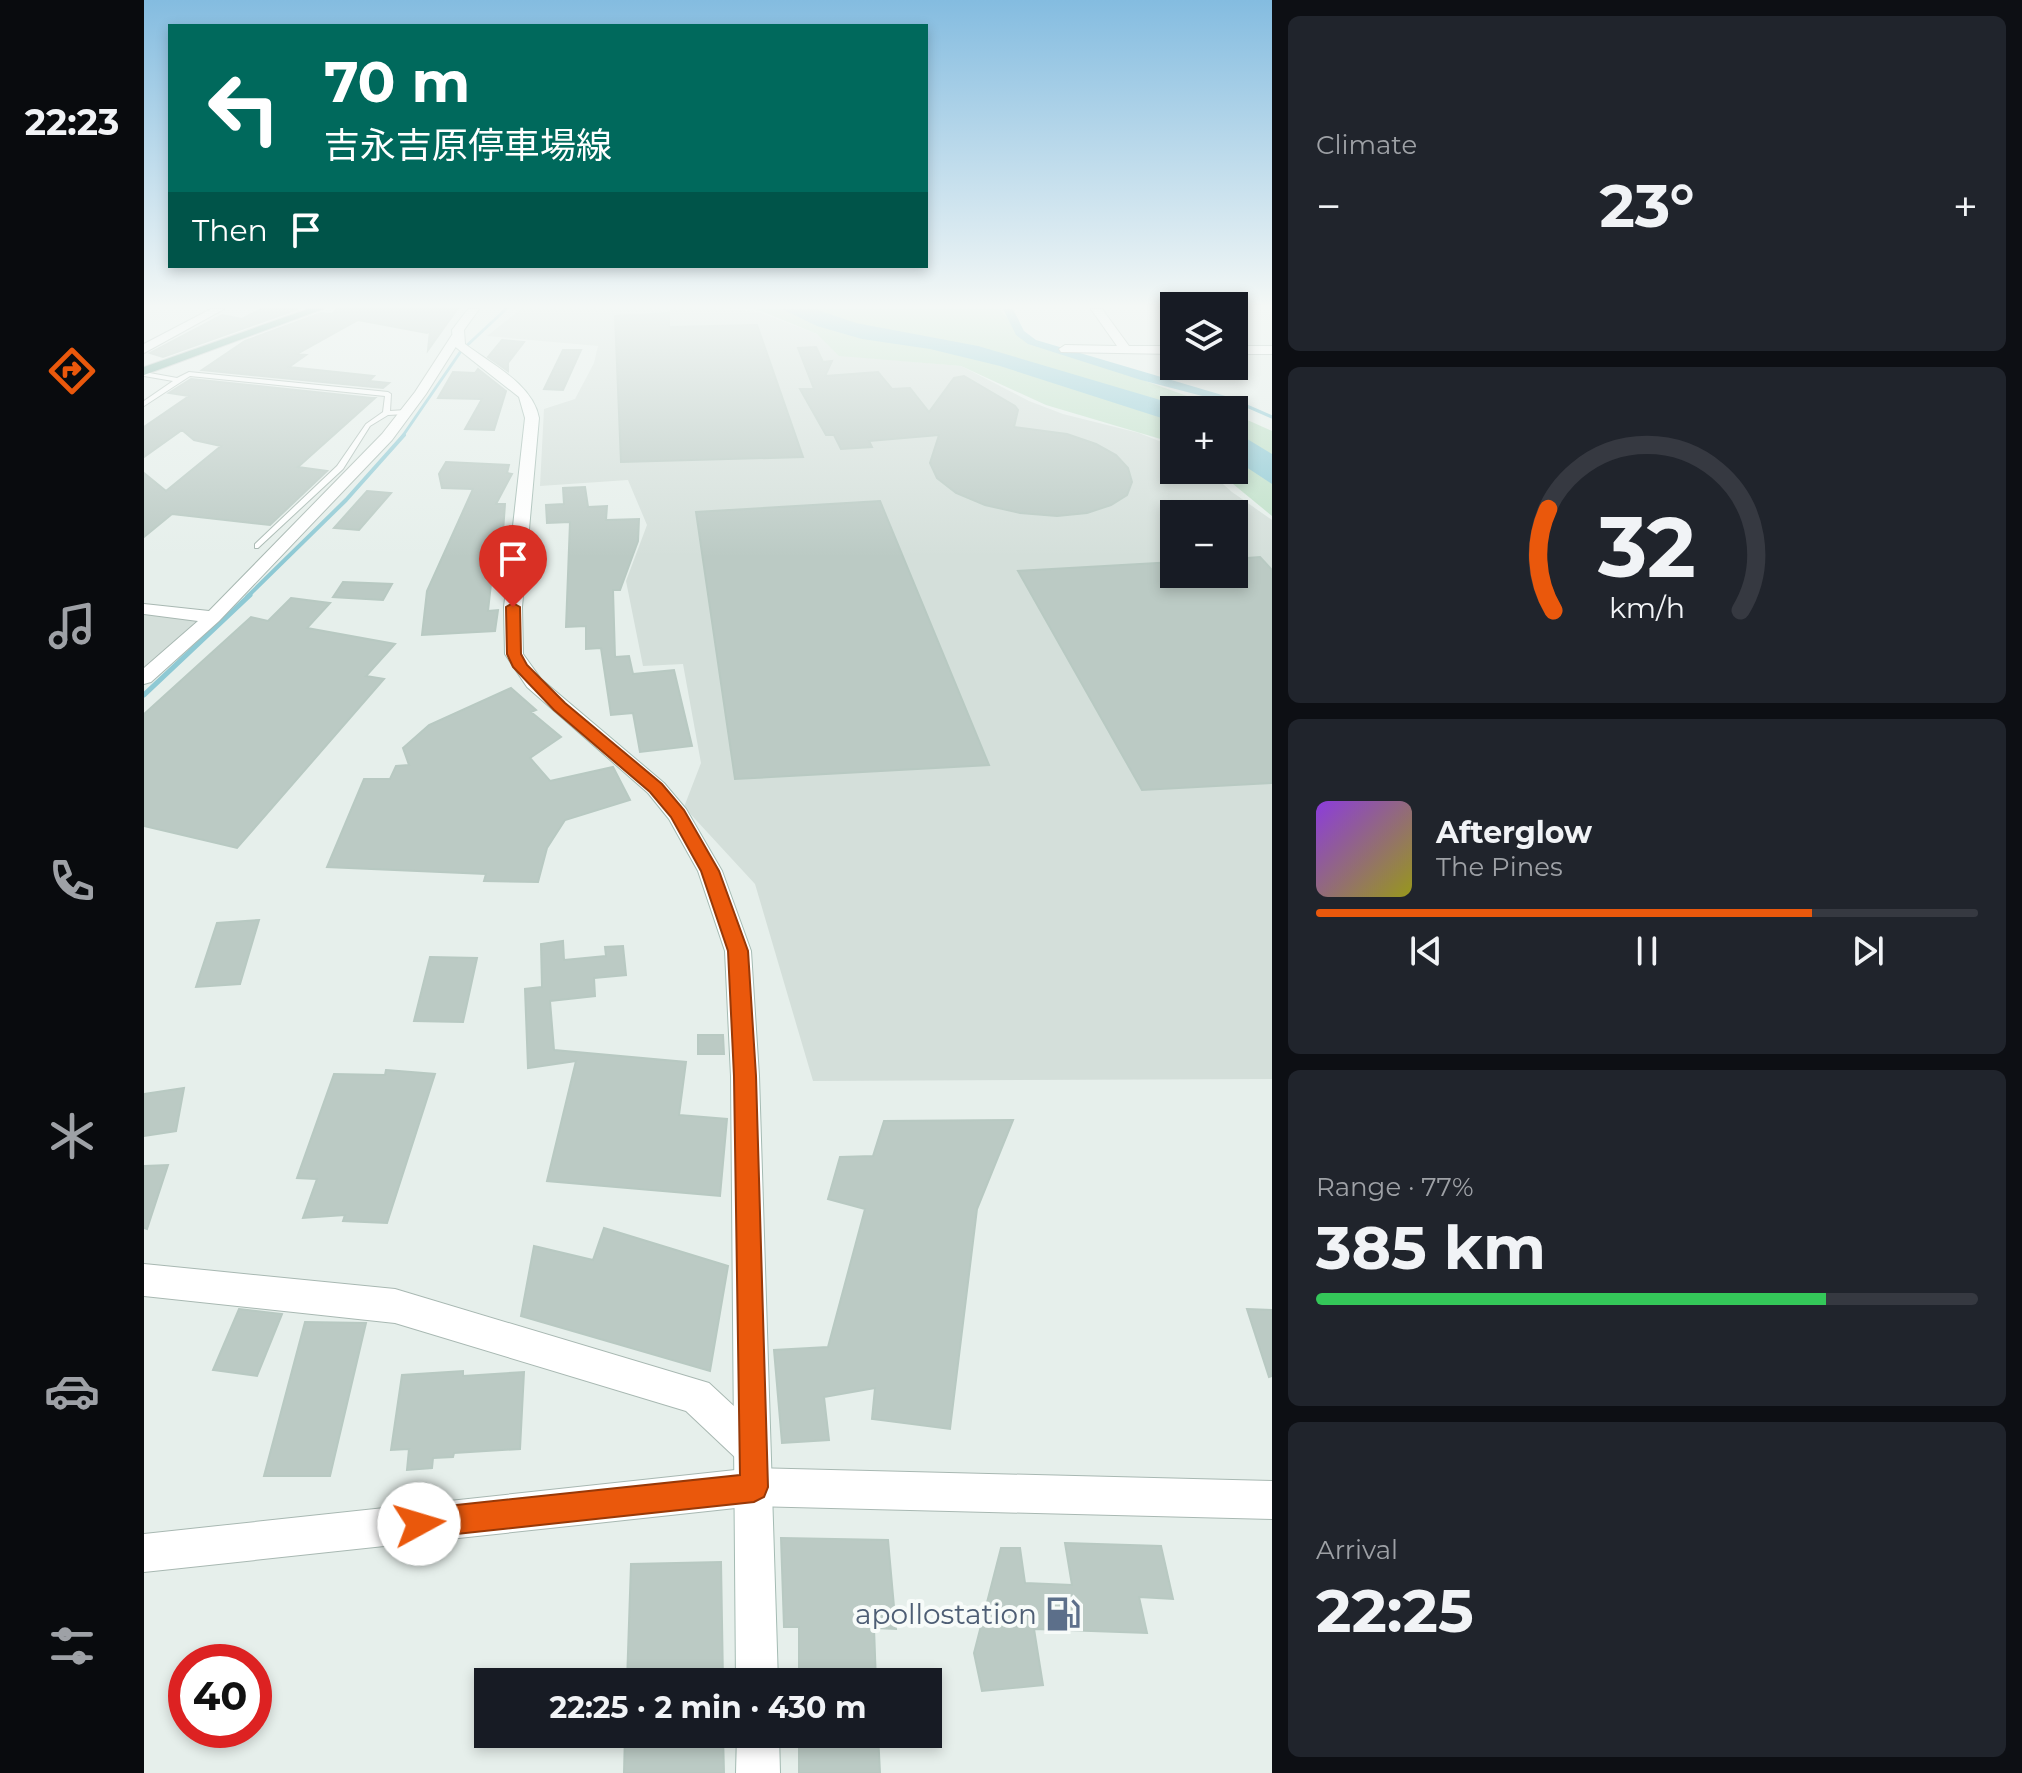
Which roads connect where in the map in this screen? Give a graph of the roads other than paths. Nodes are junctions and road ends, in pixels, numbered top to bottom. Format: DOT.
graph roads {
  1 [pos="161,392"];
  2 [pos="366,392"];
  3 [pos="420,392"];
  4 [pos="520,392"];
  5 [pos="144,404"];
  6 [pos="406,412"];
  7 [pos="386,413"];
  8 [pos="258,546"];
  9 [pos="144,609"];
  10 [pos="213,617"];
  11 [pos="144,678"];
  12 [pos="144,1280"];
  13 [pos="752,1448"];
  14 [pos="754,1487"];
  15 [pos="1272,1500"];
  16 [pos="144,1553"];
  17 [pos="757,1668"];
  18 [pos="758,1748"];
  19 [pos="758,1773"];
  1 -- 5 [label="lane"];
  2 -- 7 [label="lane"];
  3 -- 6 [label="street"];
  4 -- 13 [label="street"];
  6 -- 7 [label="lane"];
  6 -- 10 [label="street"];
  7 -- 8 [label="lane"];
  9 -- 10 [label="street"];
  10 -- 11 [label="street"];
  12 -- 13 [label="street"];
  13 -- 14 [label="street"];
  14 -- 15 [label="street"];
  14 -- 16 [label="street"];
  14 -- 17 [label="street"];
  18 -- 19 [label="street"];
}
